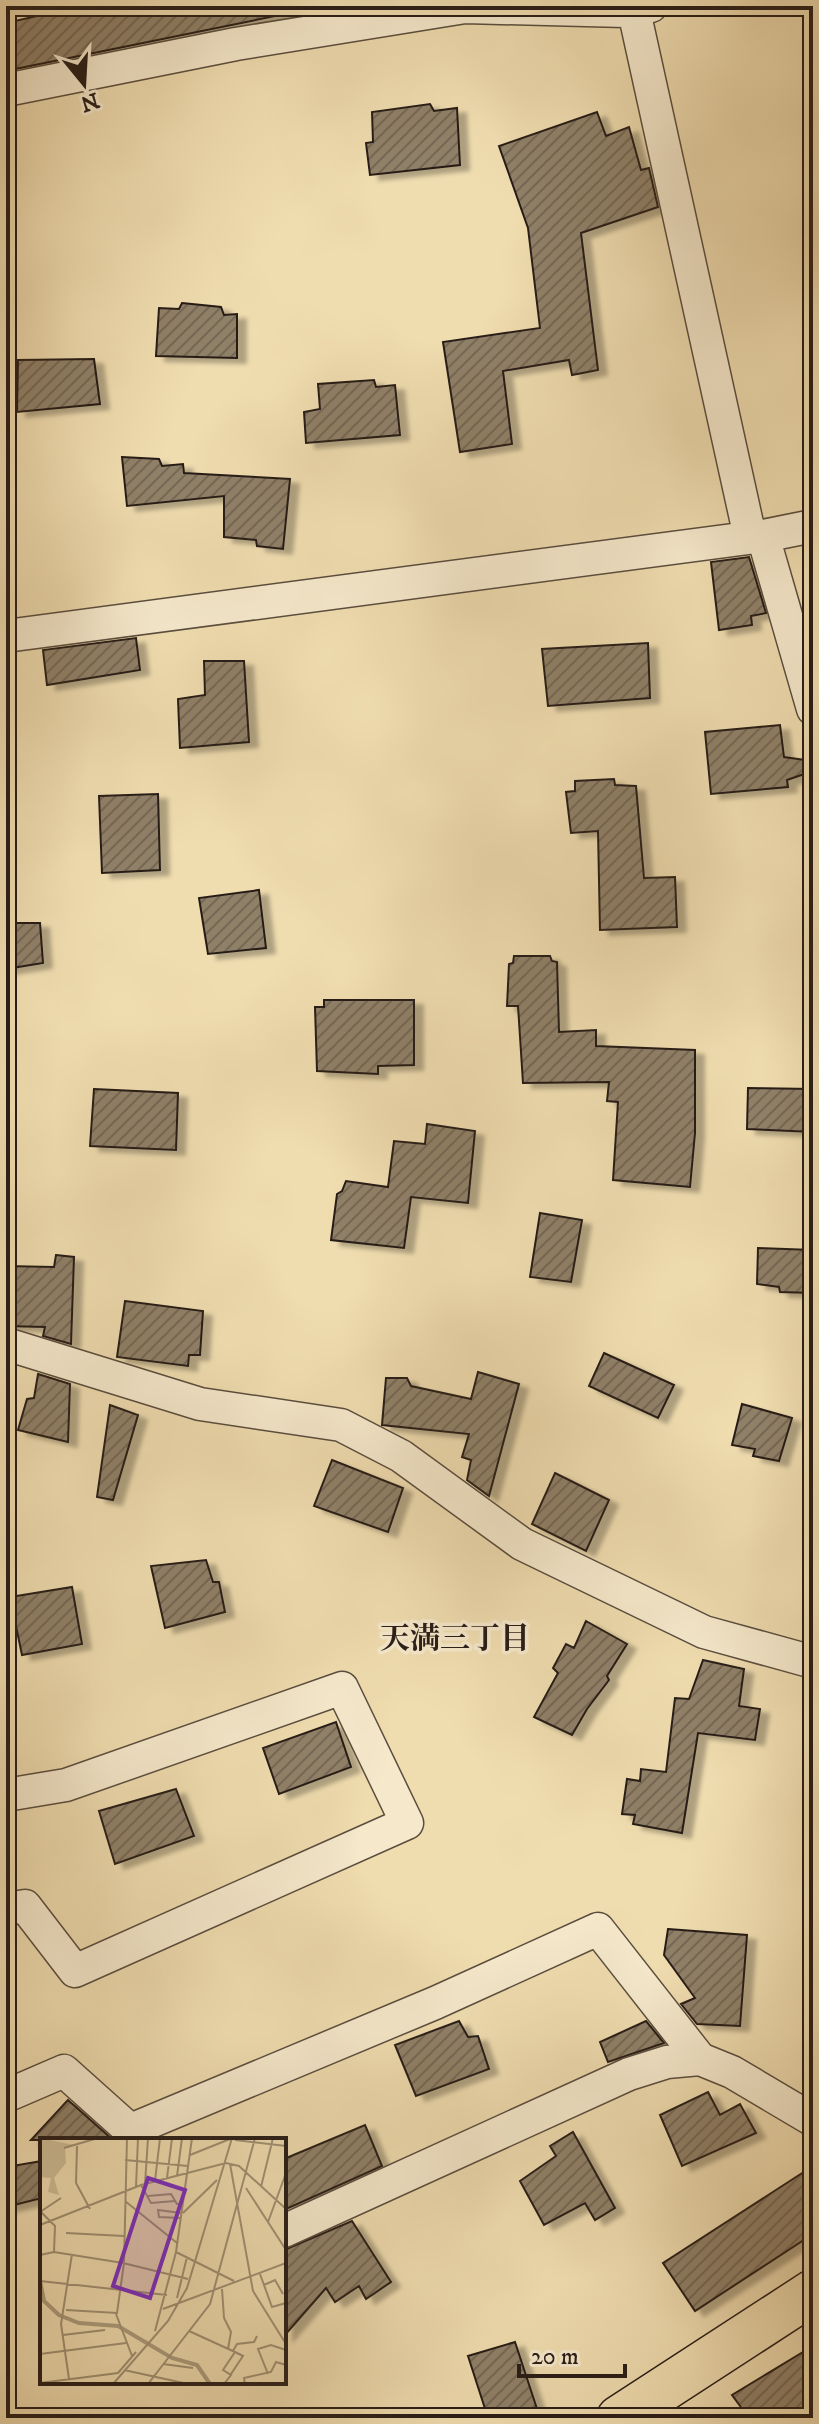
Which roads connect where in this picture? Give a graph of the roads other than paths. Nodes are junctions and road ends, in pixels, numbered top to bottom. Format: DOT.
graph roads {
  1 [pos="634,8"];
  2 [pos="6,90"];
  3 [pos="813,526"];
  4 [pos="756,536"];
  5 [pos="6,636"];
  6 [pos="813,709"];
  7 [pos="6,1344"];
  8 [pos="813,1662"];
  9 [pos="6,1795"];
  10 [pos="6,1909"];
  11 [pos="700,2059"];
  12 [pos="6,2096"];
  13 [pos="813,2120"];
  14 [pos="136,2135"];
  15 [pos="286,2230"];
  16 [pos="813,2292"];
  17 [pos="642,2411"];
  1 -- 2 [label="street"];
  1 -- 4 [label="street"];
  3 -- 4 [label="street"];
  4 -- 5 [label="street"];
  4 -- 6 [label="street"];
  7 -- 8 [label="street"];
  9 -- 10 [label="street"];
  11 -- 13 [label="street"];
  11 -- 14 [label="street"];
  11 -- 15 [label="street"];
  12 -- 14 [label="street"];
  16 -- 17 [label="main road"];
}
